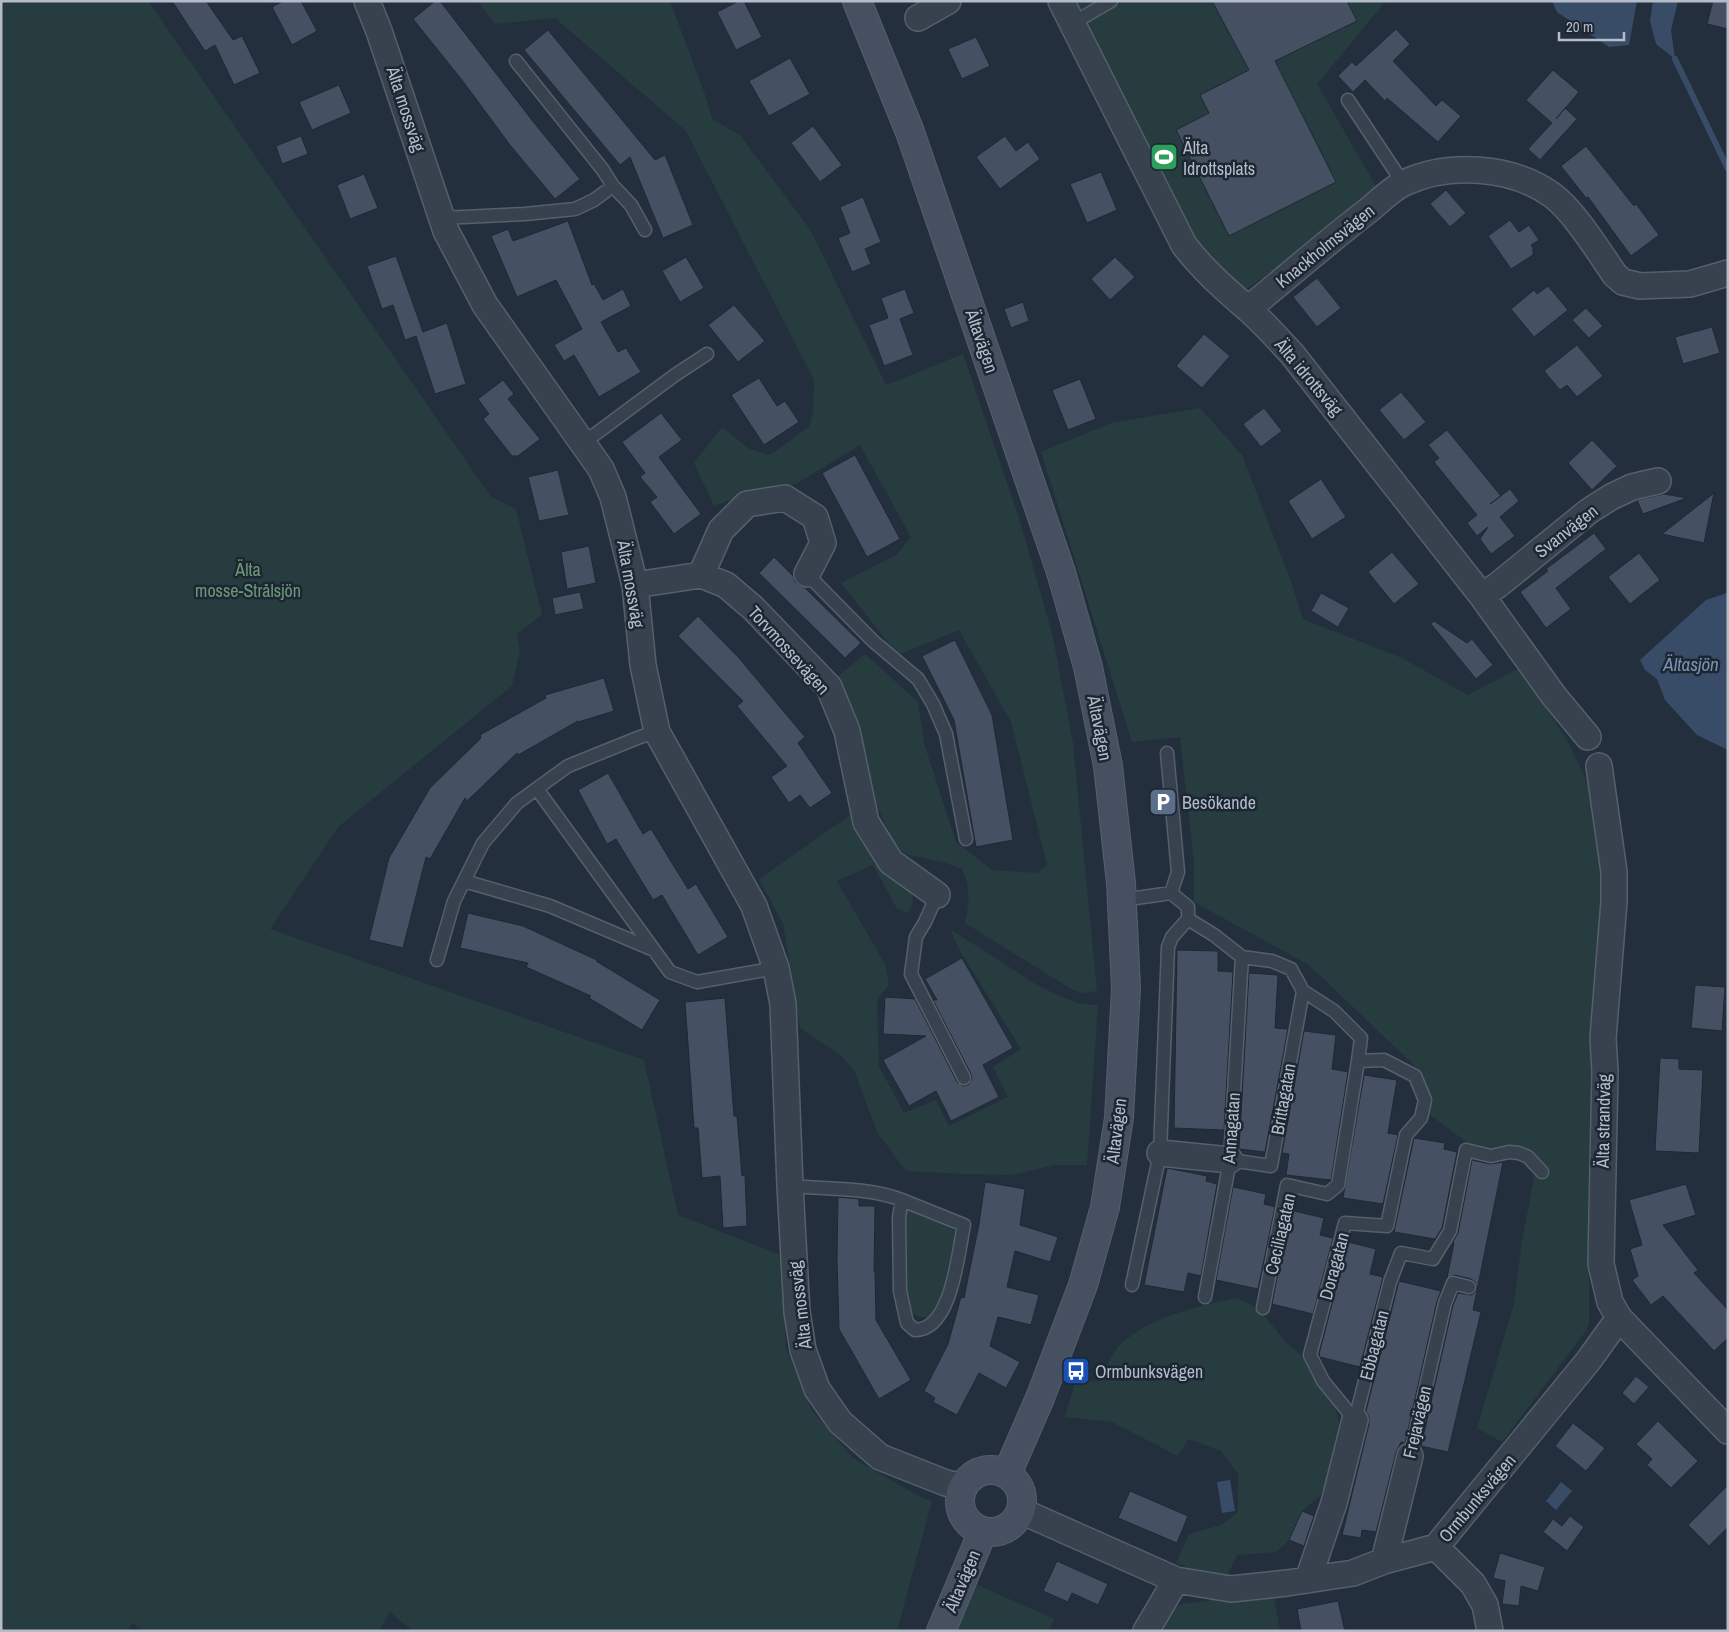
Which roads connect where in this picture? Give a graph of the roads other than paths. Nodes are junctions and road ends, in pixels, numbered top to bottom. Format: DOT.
graph roads {
  1 [pos="366,1"];
  2 [pos="857,1"];
  3 [pos="948,1"];
  4 [pos="1061,1"];
  5 [pos="1111,1"];
  6 [pos="918,18"];
  7 [pos="1073,23"];
  8 [pos="516,61"];
  9 [pos="1348,100"];
  10 [pos="1403,183"];
  11 [pos="613,186"];
  12 [pos="442,218"];
  13 [pos="645,230"];
  14 [pos="1728,274"];
  15 [pos="1248,309"];
  16 [pos="706,354"];
  17 [pos="582,444"];
  18 [pos="1658,481"];
  19 [pos="808,574"];
  20 [pos="701,575"];
  21 [pos="635,584"];
  22 [pos="1482,596"];
  23 [pos="657,732"];
  24 [pos="1588,737"];
  25 [pos="1167,753"];
  26 [pos="1599,766"];
  27 [pos="537,789"];
  28 [pos="966,839"];
  29 [pos="464,881"];
  30 [pos="1171,893"];
  31 [pos="937,895"];
  32 [pos="1122,900"];
  33 [pos="1188,919"];
  34 [pos="654,950"];
  35 [pos="1242,957"];
  36 [pos="437,960"];
  37 [pos="776,968"];
  38 [pos="1303,991"];
  39 [pos="1358,1061"];
  40 [pos="964,1078"];
  41 [pos="1160,1153"];
  42 [pos="1230,1160"];
  43 [pos="1542,1172"];
  44 [pos="790,1186"];
  45 [pos="902,1200"];
  46 [pos="1132,1286"];
  47 [pos="1470,1287"];
  48 [pos="1205,1298"];
  49 [pos="1264,1308"];
  50 [pos="1619,1318"];
  51 [pos="1355,1420"];
  52 [pos="1728,1431"];
  53 [pos="1410,1456"];
  54 [pos="1007,1474"];
  55 [pos="964,1486"];
  56 [pos="1021,1511"];
  57 [pos="983,1531"];
  58 [pos="1436,1548"];
  59 [pos="1384,1561"];
  60 [pos="1176,1580"];
  61 [pos="1308,1580"];
  62 [pos="941,1631"];
  63 [pos="1146,1631"];
  64 [pos="1490,1631"];
  1 -- 12 [label="street, Älta mossväg"];
  2 -- 32 [label="main road, Ältavägen"];
  3 -- 6 [label="street"];
  4 -- 7 [label="street, Älta idrottsväg"];
  5 -- 7 [label="lane"];
  7 -- 15 [label="street, Älta idrottsväg"];
  8 -- 11 [label="lane"];
  9 -- 10 [label="lane"];
  10 -- 14 [label="street, Knackholmsvägen"];
  10 -- 15 [label="street, Knackholmsvägen"];
  11 -- 12 [label="lane"];
  11 -- 13 [label="lane"];
  12 -- 17 [label="street, Älta mossväg"];
  15 -- 22 [label="street, Älta idrottsväg"];
  16 -- 17 [label="lane"];
  17 -- 21 [label="street, Älta mossväg"];
  18 -- 22 [label="street, Svanvägen"];
  19 -- 20 [label="street"];
  19 -- 28 [label="lane"];
  20 -- 21 [label="street, Torvmossevägen"];
  20 -- 31 [label="street, Torvmossevägen"];
  21 -- 23 [label="street, Älta mossväg"];
  22 -- 24 [label="street, Älta idrottsväg"];
  23 -- 27 [label="lane"];
  23 -- 37 [label="street, Älta mossväg"];
  25 -- 30 [label="lane"];
  26 -- 50 [label="street, Älta strandväg"];
  27 -- 29 [label="lane"];
  27 -- 34 [label="lane"];
  29 -- 34 [label="lane"];
  29 -- 36 [label="lane"];
  30 -- 32 [label="lane"];
  30 -- 33 [label="lane"];
  31 -- 40 [label="lane"];
  32 -- 54 [label="main road, Ältavägen"];
  33 -- 35 [label="lane"];
  33 -- 41 [label="lane"];
  34 -- 37 [label="lane"];
  35 -- 38 [label="lane"];
  35 -- 42 [label="lane, Annagatan"];
  37 -- 44 [label="street, Älta mossväg"];
  38 -- 39 [label="lane"];
  38 -- 42 [label="lane, Brittagatan"];
  39 -- 49 [label="lane, Ceciliagatan"];
  39 -- 51 [label="lane, Doragatan"];
  41 -- 42 [label="street"];
  41 -- 46 [label="lane"];
  42 -- 48 [label="lane, Annagatan"];
  43 -- 51 [label="lane, Ebbagatan"];
  44 -- 45 [label="lane"];
  44 -- 55 [label="street, Älta mossväg"];
  45 -- 45 [label="lane"];
  47 -- 53 [label="lane, Frejavägen"];
  50 -- 52 [label="street, Älta strandväg"];
  50 -- 58 [label="street, Ormbunksvägen"];
  51 -- 61 [label="street, Ebbagatan"];
  53 -- 59 [label="street, Frejavägen"];
  54 -- 55 [label="main road"];
  54 -- 56 [label="main road"];
  55 -- 57 [label="main road"];
  56 -- 57 [label="main road"];
  56 -- 60 [label="street, Ormbunksvägen"];
  57 -- 62 [label="main road, Ältavägen"];
  58 -- 59 [label="street, Ormbunksvägen"];
  58 -- 64 [label="street"];
  59 -- 61 [label="street, Ormbunksvägen"];
  60 -- 61 [label="street, Ormbunksvägen"];
  60 -- 63 [label="street"];
}
